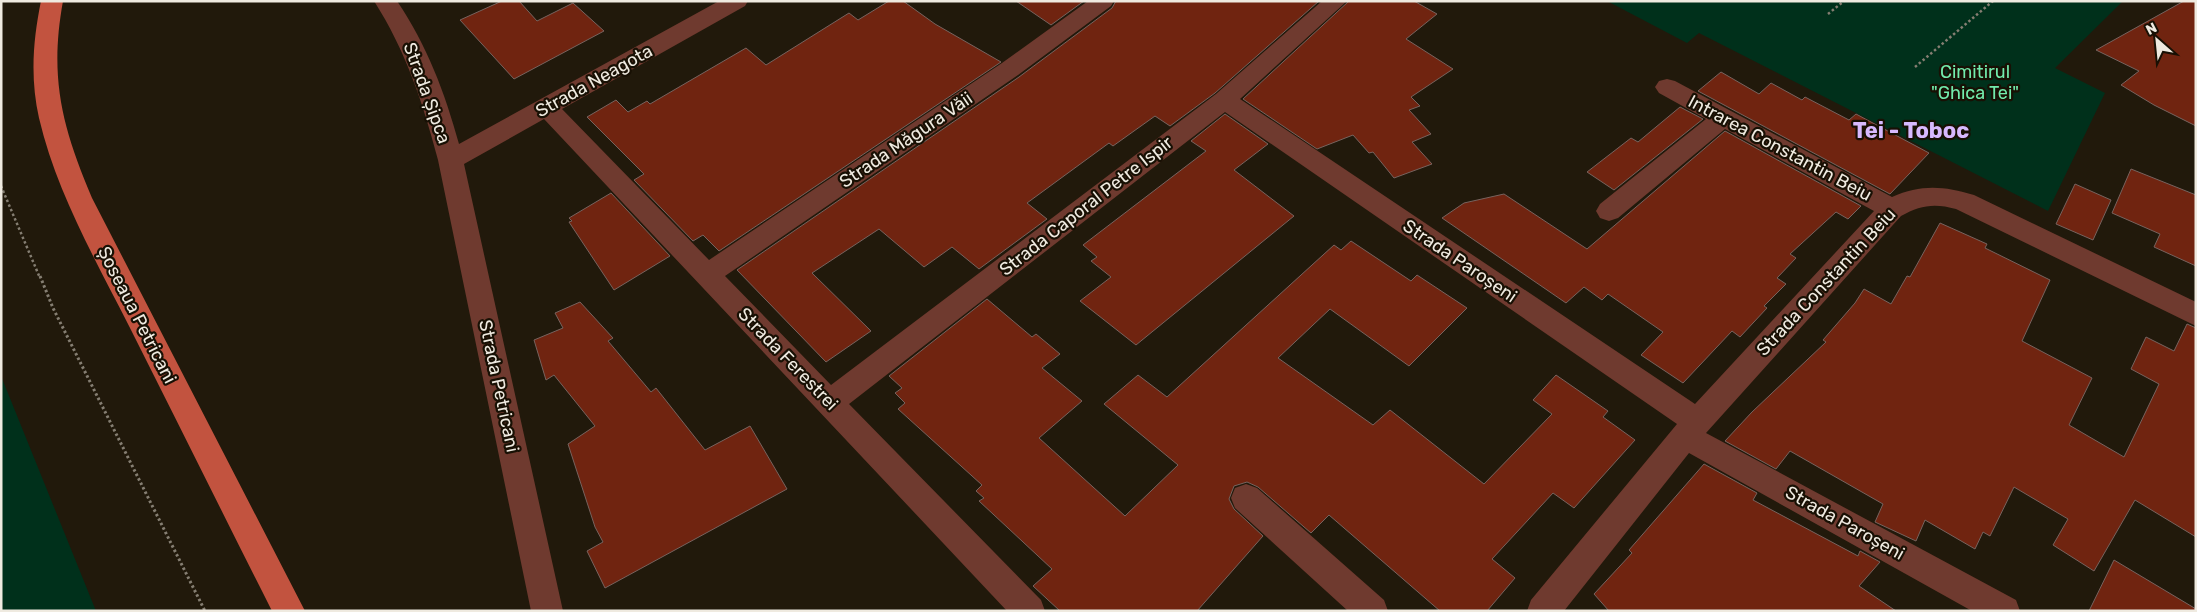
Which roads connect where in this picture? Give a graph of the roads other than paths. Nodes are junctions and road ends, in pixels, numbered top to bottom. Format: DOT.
graph roads {
  1 [pos="52,1"];
  2 [pos="385,1"];
  3 [pos="737,1"];
  4 [pos="1103,1"];
  5 [pos="1336,1"];
  6 [pos="1667,87"];
  7 [pos="1224,100"];
  8 [pos="547,108"];
  9 [pos="1723,118"];
  10 [pos="451,160"];
  11 [pos="1892,209"];
  12 [pos="1610,211"];
  13 [pos="707,275"];
  14 [pos="2196,316"];
  15 [pos="830,403"];
  16 [pos="1691,429"];
  17 [pos="1246,498"];
  18 [pos="290,611"];
  19 [pos="547,611"];
  20 [pos="1029,611"];
  21 [pos="1372,611"];
  22 [pos="1544,611"];
  23 [pos="2004,611"];
  1 -- 18 [label="main road, Șoseaua Petricani"];
  2 -- 10 [label="street, Strada Șipca"];
  3 -- 8 [label="street, Strada Neagota"];
  4 -- 13 [label="street, Strada Măgura Văii"];
  5 -- 7 [label="street, Strada Caporal Petre Ispir"];
  6 -- 9 [label="street, Intrarea Constantin Beiu"];
  7 -- 15 [label="street, Strada Caporal Petre Ispir"];
  7 -- 16 [label="street, Strada Paroșeni"];
  8 -- 10 [label="street, Strada Neagota"];
  8 -- 13 [label="street, Strada Ferestrei"];
  9 -- 11 [label="street, Intrarea Constantin Beiu"];
  9 -- 12 [label="street"];
  10 -- 19 [label="street, Strada Petricani"];
  11 -- 14 [label="street, Strada Constantin Beiu"];
  11 -- 16 [label="street, Strada Constantin Beiu"];
  13 -- 15 [label="street, Strada Ferestrei"];
  15 -- 20 [label="street, Strada Ferestrei"];
  16 -- 22 [label="street, Strada Constantin Beiu"];
  16 -- 23 [label="street, Strada Paroșeni"];
  17 -- 21 [label="street"];
}
